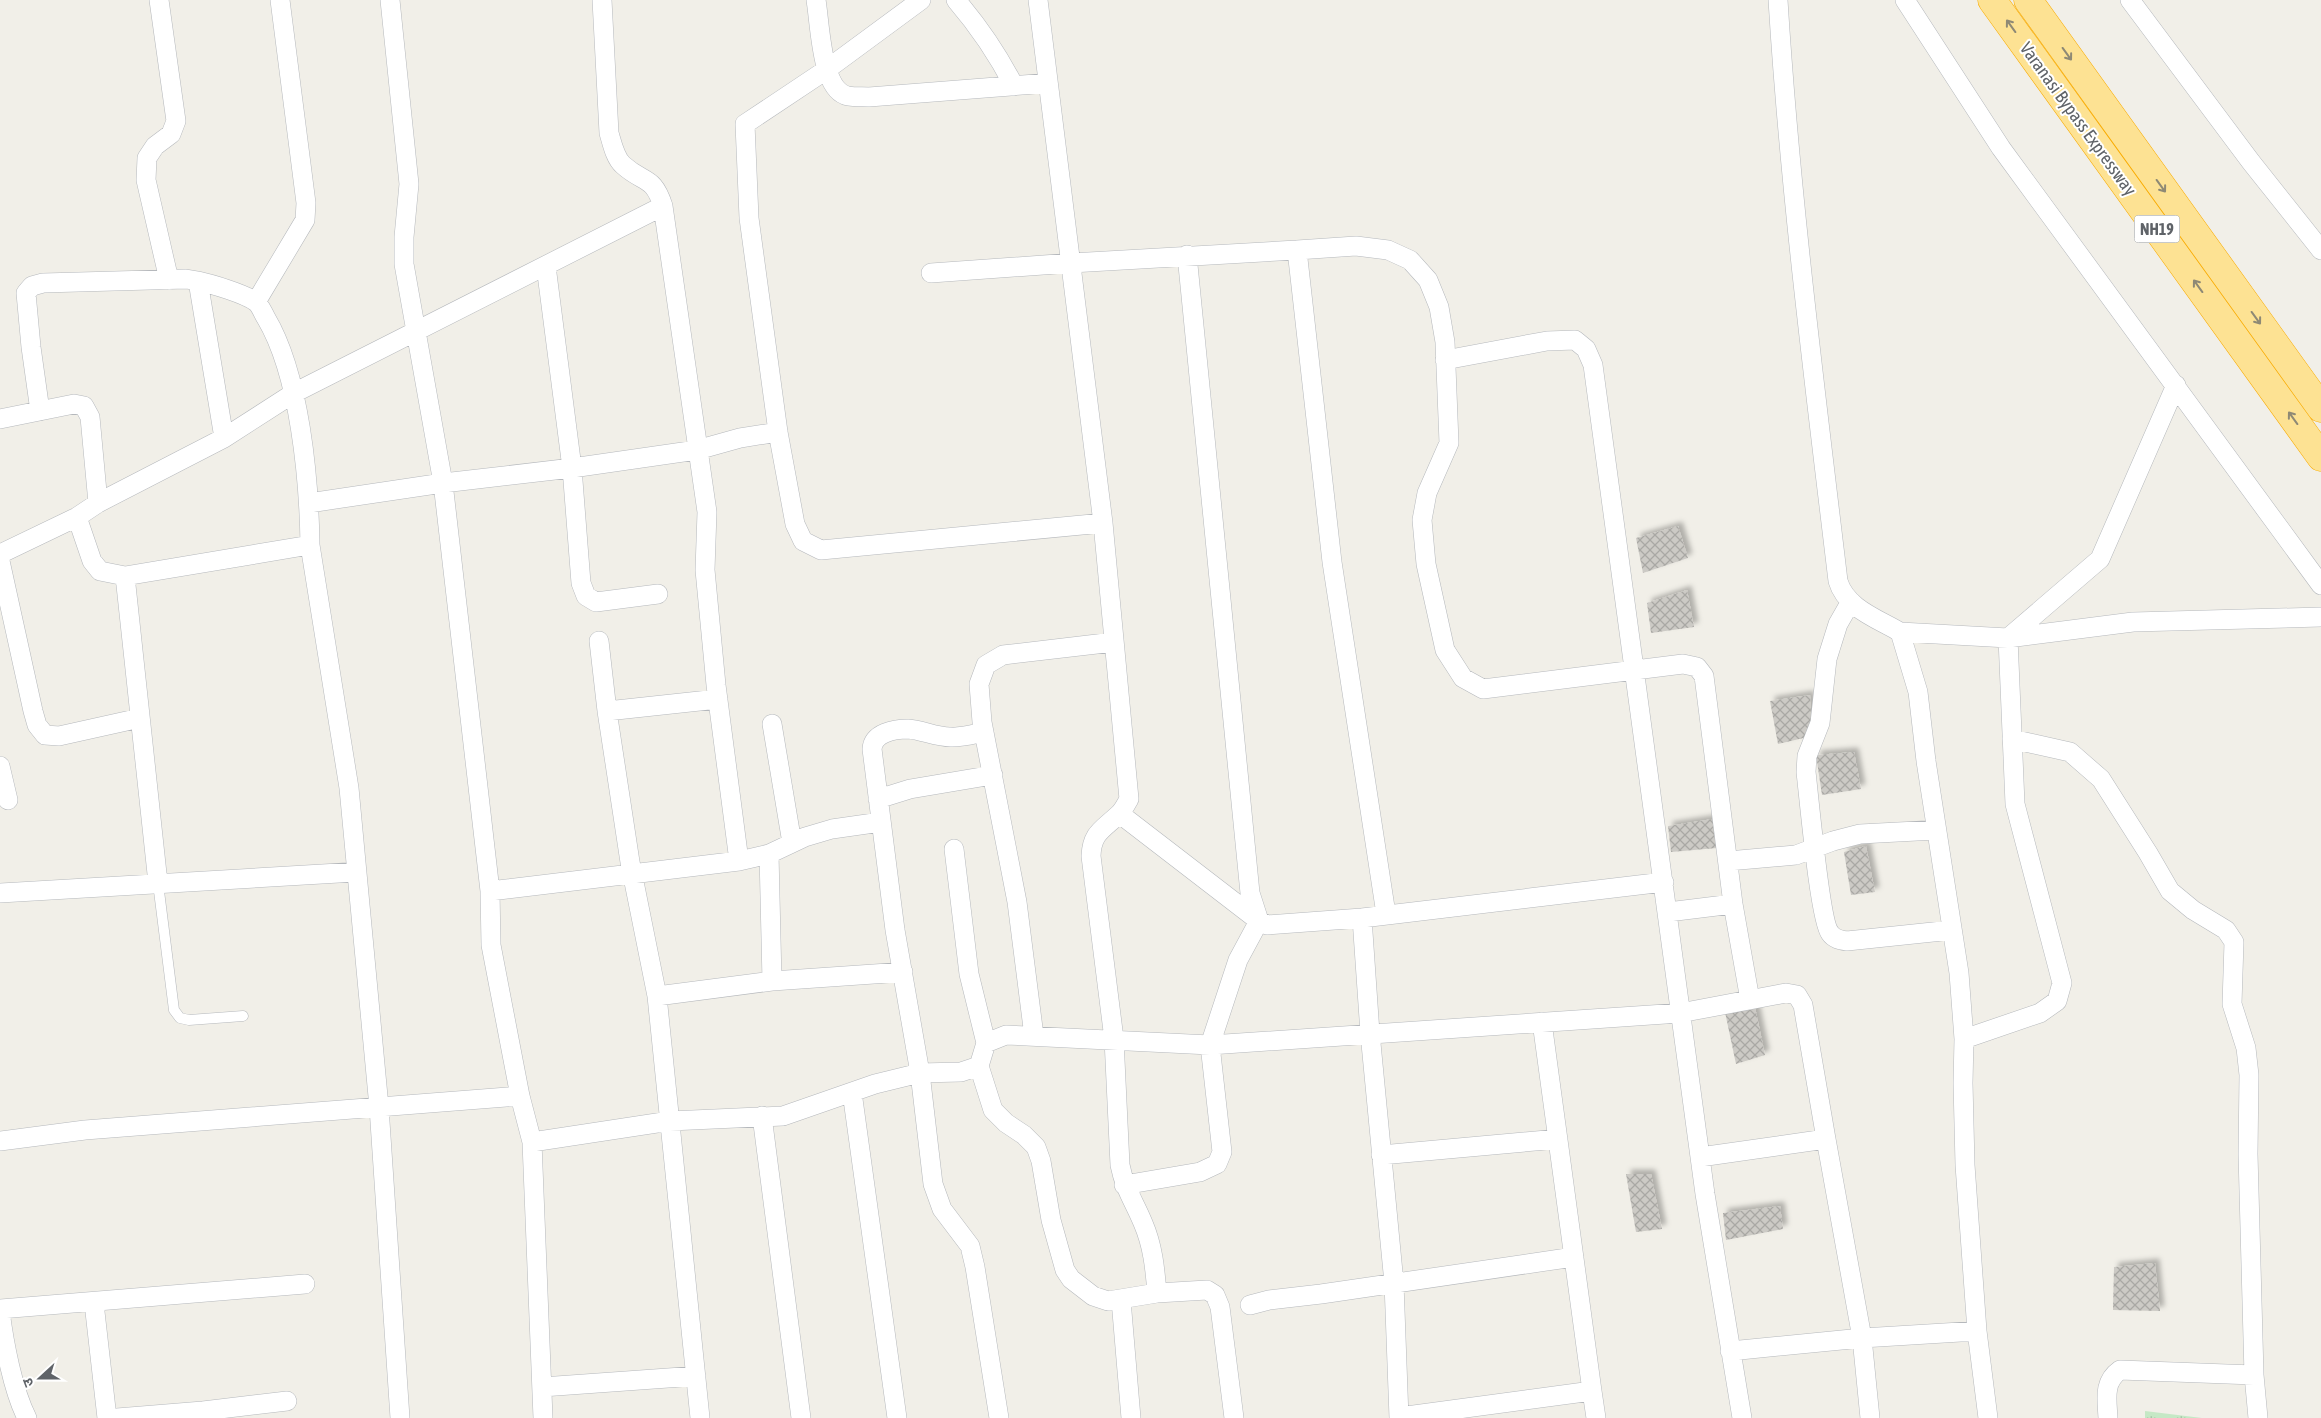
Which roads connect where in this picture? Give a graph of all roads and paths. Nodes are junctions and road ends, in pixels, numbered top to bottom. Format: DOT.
graph roads {
  1 [pos="159,0"];
  2 [pos="280,0"];
  3 [pos="390,0"];
  4 [pos="602,0"];
  5 [pos="816,0"];
  6 [pos="921,0"];
  7 [pos="956,0"];
  8 [pos="1038,0"];
  9 [pos="1778,0"];
  10 [pos="1905,0"];
  11 [pos="1992,0"];
  12 [pos="2028,0"];
  13 [pos="2130,0"];
  14 [pos="826,70"];
  15 [pos="1048,83"];
  16 [pos="1014,86"];
  17 [pos="663,206"];
  18 [pos="1297,250"];
  19 [pos="2321,250"];
  20 [pos="1187,256"];
  21 [pos="1070,263"];
  22 [pos="546,266"];
  23 [pos="931,273"];
  24 [pos="169,280"];
  25 [pos="198,281"];
  26 [pos="256,302"];
  27 [pos="417,332"];
  28 [pos="1445,360"];
  29 [pos="2176,385"];
  30 [pos="294,393"];
  31 [pos="2321,408"];
  32 [pos="40,411"];
  33 [pos="0,418"];
  34 [pos="778,432"];
  35 [pos="224,438"];
  36 [pos="697,450"];
  37 [pos="2321,457"];
  38 [pos="572,468"];
  39 [pos="443,483"];
  40 [pos="98,503"];
  41 [pos="309,503"];
  42 [pos="77,517"];
  43 [pos="1103,523"];
  44 [pos="310,545"];
  45 [pos="0,554"];
  46 [pos="0,561"];
  47 [pos="125,576"];
  48 [pos="2321,585"];
  49 [pos="658,594"];
  50 [pos="1850,603"];
  51 [pos="2321,618"];
  52 [pos="1900,632"];
  53 [pos="2008,638"];
  54 [pos="599,641"];
  55 [pos="1114,642"];
  56 [pos="1633,672"];
  57 [pos="718,699"];
  58 [pos="606,711"];
  59 [pos="140,718"];
  60 [pos="772,724"];
  61 [pos="984,732"];
  62 [pos="2012,739"];
  63 [pos="0,766"];
  64 [pos="993,775"];
  65 [pos="878,799"];
  66 [pos="8,800"];
  67 [pos="1120,814"];
  68 [pos="881,822"];
  69 [pos="1936,830"];
  70 [pos="792,843"];
  71 [pos="954,849"];
  72 [pos="1816,849"];
  73 [pos="769,854"];
  74 [pos="739,861"];
  75 [pos="1728,862"];
  76 [pos="356,872"];
  77 [pos="634,873"];
  78 [pos="1664,882"];
  79 [pos="158,884"];
  80 [pos="490,891"];
  81 [pos="0,893"];
  82 [pos="1734,904"];
  83 [pos="1668,912"];
  84 [pos="1386,914"];
  85 [pos="1362,918"];
  86 [pos="1259,922"];
  87 [pos="1952,930"];
  88 [pos="902,972"];
  89 [pos="772,982"];
  90 [pos="656,996"];
  91 [pos="1750,1000"];
  92 [pos="1680,1013"];
  93 [pos="243,1016"];
  94 [pos="1542,1022"];
  95 [pos="1370,1033"];
  96 [pos="1034,1036"];
  97 [pos="1114,1039"];
  98 [pos="1964,1039"];
  99 [pos="986,1043"];
  100 [pos="1210,1045"];
  101 [pos="979,1066"];
  102 [pos="920,1073"];
  103 [pos="852,1092"];
  104 [pos="520,1096"];
  105 [pos="379,1108"];
  106 [pos="762,1116"];
  107 [pos="670,1121"];
  108 [pos="1826,1138"];
  109 [pos="1558,1139"];
  110 [pos="0,1141"];
  111 [pos="532,1142"];
  112 [pos="1381,1155"];
  113 [pos="1700,1157"];
  114 [pos="1124,1185"];
  115 [pos="1574,1257"];
  116 [pos="1394,1283"];
  117 [pos="304,1284"];
  118 [pos="1157,1292"];
  119 [pos="1121,1300"];
  120 [pos="94,1303"];
  121 [pos="1250,1306"];
  122 [pos="0,1310"];
  123 [pos="1977,1331"];
  124 [pos="1862,1338"];
  125 [pos="1730,1351"];
  126 [pos="5,1360"];
  127 [pos="2254,1375"];
  128 [pos="696,1376"];
  129 [pos="542,1386"];
  130 [pos="1592,1391"];
  131 [pos="287,1401"];
  132 [pos="1487,1412"];
  133 [pos="27,1418"];
  134 [pos="107,1418"];
  135 [pos="117,1418"];
  136 [pos="400,1418"];
  137 [pos="543,1418"];
  138 [pos="700,1418"];
  139 [pos="801,1418"];
  140 [pos="897,1418"];
  141 [pos="999,1418"];
  142 [pos="1131,1418"];
  143 [pos="1234,1418"];
  144 [pos="1399,1418"];
  145 [pos="1596,1418"];
  146 [pos="1742,1418"];
  147 [pos="1870,1418"];
  148 [pos="1988,1418"];
  149 [pos="2108,1418"];
  150 [pos="2258,1418"];
  1 -- 24 [label="street"];
  2 -- 26 [label="street"];
  3 -- 27 [label="street"];
  4 -- 17 [label="street"];
  5 -- 14 [label="street"];
  6 -- 14 [label="street"];
  7 -- 16 [label="street"];
  8 -- 15 [label="street"];
  9 -- 50 [label="street"];
  10 -- 29 [label="street"];
  37 -- 11 [label="highway, Varanasi Bypass Expressway / NH19, one-way"];
  12 -- 31 [label="highway, Varanasi Bypass Expressway / NH19, one-way"];
  13 -- 19 [label="street"];
  14 -- 16 [label="street"];
  14 -- 34 [label="street"];
  15 -- 16 [label="street"];
  15 -- 21 [label="street"];
  17 -- 22 [label="street"];
  17 -- 36 [label="street"];
  18 -- 20 [label="street"];
  18 -- 28 [label="street"];
  18 -- 84 [label="street"];
  20 -- 21 [label="street"];
  20 -- 86 [label="street"];
  21 -- 23 [label="street"];
  21 -- 43 [label="street"];
  22 -- 27 [label="street"];
  22 -- 38 [label="street"];
  24 -- 25 [label="street"];
  24 -- 32 [label="street"];
  25 -- 26 [label="street"];
  25 -- 35 [label="street"];
  26 -- 30 [label="street"];
  27 -- 30 [label="street"];
  27 -- 39 [label="street"];
  28 -- 56 [label="street"];
  28 -- 56 [label="street"];
  29 -- 48 [label="street"];
  29 -- 53 [label="street"];
  30 -- 35 [label="street"];
  30 -- 41 [label="street"];
  32 -- 33 [label="street"];
  32 -- 40 [label="street"];
  34 -- 36 [label="street"];
  34 -- 43 [label="street"];
  35 -- 40 [label="street"];
  36 -- 38 [label="street"];
  36 -- 57 [label="street"];
  38 -- 39 [label="street"];
  38 -- 49 [label="street"];
  39 -- 41 [label="street"];
  39 -- 80 [label="street"];
  40 -- 42 [label="street"];
  41 -- 44 [label="street"];
  42 -- 45 [label="street"];
  42 -- 47 [label="street"];
  43 -- 55 [label="street"];
  44 -- 47 [label="street"];
  44 -- 76 [label="street"];
  46 -- 59 [label="street"];
  47 -- 59 [label="street"];
  50 -- 52 [label="street"];
  50 -- 72 [label="street"];
  51 -- 53 [label="street"];
  52 -- 53 [label="street"];
  52 -- 69 [label="street"];
  53 -- 62 [label="street"];
  54 -- 58 [label="street"];
  55 -- 61 [label="street"];
  55 -- 67 [label="street"];
  56 -- 75 [label="street"];
  56 -- 78 [label="street"];
  57 -- 58 [label="street"];
  57 -- 74 [label="street"];
  58 -- 77 [label="street"];
  59 -- 79 [label="street"];
  60 -- 70 [label="street"];
  61 -- 64 [label="street"];
  61 -- 65 [label="street"];
  62 -- 98 [label="street"];
  62 -- 127 [label="street"];
  63 -- 66 [label="street"];
  64 -- 65 [label="street"];
  64 -- 96 [label="street"];
  65 -- 68 [label="street"];
  67 -- 86 [label="street"];
  67 -- 97 [label="street"];
  68 -- 70 [label="street"];
  68 -- 88 [label="street"];
  69 -- 72 [label="street"];
  69 -- 87 [label="street"];
  70 -- 73 [label="street"];
  71 -- 99 [label="street"];
  72 -- 75 [label="street"];
  72 -- 87 [label="street"];
  73 -- 74 [label="street"];
  73 -- 89 [label="street"];
  74 -- 77 [label="street"];
  75 -- 82 [label="street"];
  76 -- 79 [label="street"];
  76 -- 105 [label="street"];
  77 -- 80 [label="street"];
  77 -- 90 [label="street"];
  78 -- 83 [label="street"];
  78 -- 84 [label="street"];
  79 -- 81 [label="street"];
  79 -- 93 [label="lane"];
  80 -- 104 [label="street"];
  82 -- 83 [label="street"];
  82 -- 91 [label="street"];
  83 -- 92 [label="street"];
  84 -- 85 [label="street"];
  85 -- 86 [label="street"];
  85 -- 95 [label="street"];
  86 -- 100 [label="street"];
  87 -- 98 [label="street"];
  88 -- 89 [label="street"];
  88 -- 102 [label="street"];
  89 -- 90 [label="street"];
  90 -- 107 [label="street"];
  91 -- 92 [label="street"];
  91 -- 108 [label="street"];
  92 -- 94 [label="street"];
  92 -- 113 [label="street"];
  94 -- 95 [label="street"];
  94 -- 109 [label="street"];
  95 -- 100 [label="street"];
  95 -- 112 [label="street"];
  96 -- 97 [label="street"];
  96 -- 99 [label="street"];
  97 -- 100 [label="street"];
  97 -- 114 [label="street"];
  98 -- 123 [label="street"];
  99 -- 101 [label="street"];
  100 -- 114 [label="street"];
  101 -- 102 [label="street"];
  101 -- 119 [label="street"];
  102 -- 103 [label="street"];
  102 -- 141 [label="street"];
  103 -- 106 [label="street"];
  103 -- 140 [label="street"];
  104 -- 105 [label="street"];
  104 -- 111 [label="street"];
  105 -- 110 [label="street"];
  105 -- 136 [label="street"];
  106 -- 107 [label="street"];
  106 -- 139 [label="street"];
  107 -- 111 [label="street"];
  107 -- 128 [label="street"];
  108 -- 113 [label="street"];
  108 -- 124 [label="street"];
  109 -- 112 [label="street"];
  109 -- 115 [label="street"];
  111 -- 129 [label="street"];
  112 -- 116 [label="street"];
  113 -- 125 [label="street"];
  114 -- 118 [label="street"];
  115 -- 116 [label="street"];
  115 -- 130 [label="street"];
  116 -- 121 [label="street"];
  116 -- 144 [label="street"];
  117 -- 120 [label="street"];
  118 -- 119 [label="street"];
  118 -- 143 [label="street"];
  119 -- 142 [label="street"];
  120 -- 122 [label="street"];
  120 -- 134 [label="street"];
  122 -- 126 [label="street"];
  123 -- 124 [label="street"];
  123 -- 148 [label="street"];
  124 -- 125 [label="street"];
  124 -- 147 [label="street"];
  125 -- 146 [label="street"];
  126 -- 133 [label="street"];
  127 -- 149 [label="street"];
  127 -- 150 [label="street"];
  128 -- 129 [label="street"];
  128 -- 138 [label="street"];
  129 -- 137 [label="street"];
  130 -- 132 [label="street"];
  130 -- 145 [label="street"];
  131 -- 135 [label="street"];
  132 -- 144 [label="street"];
}
